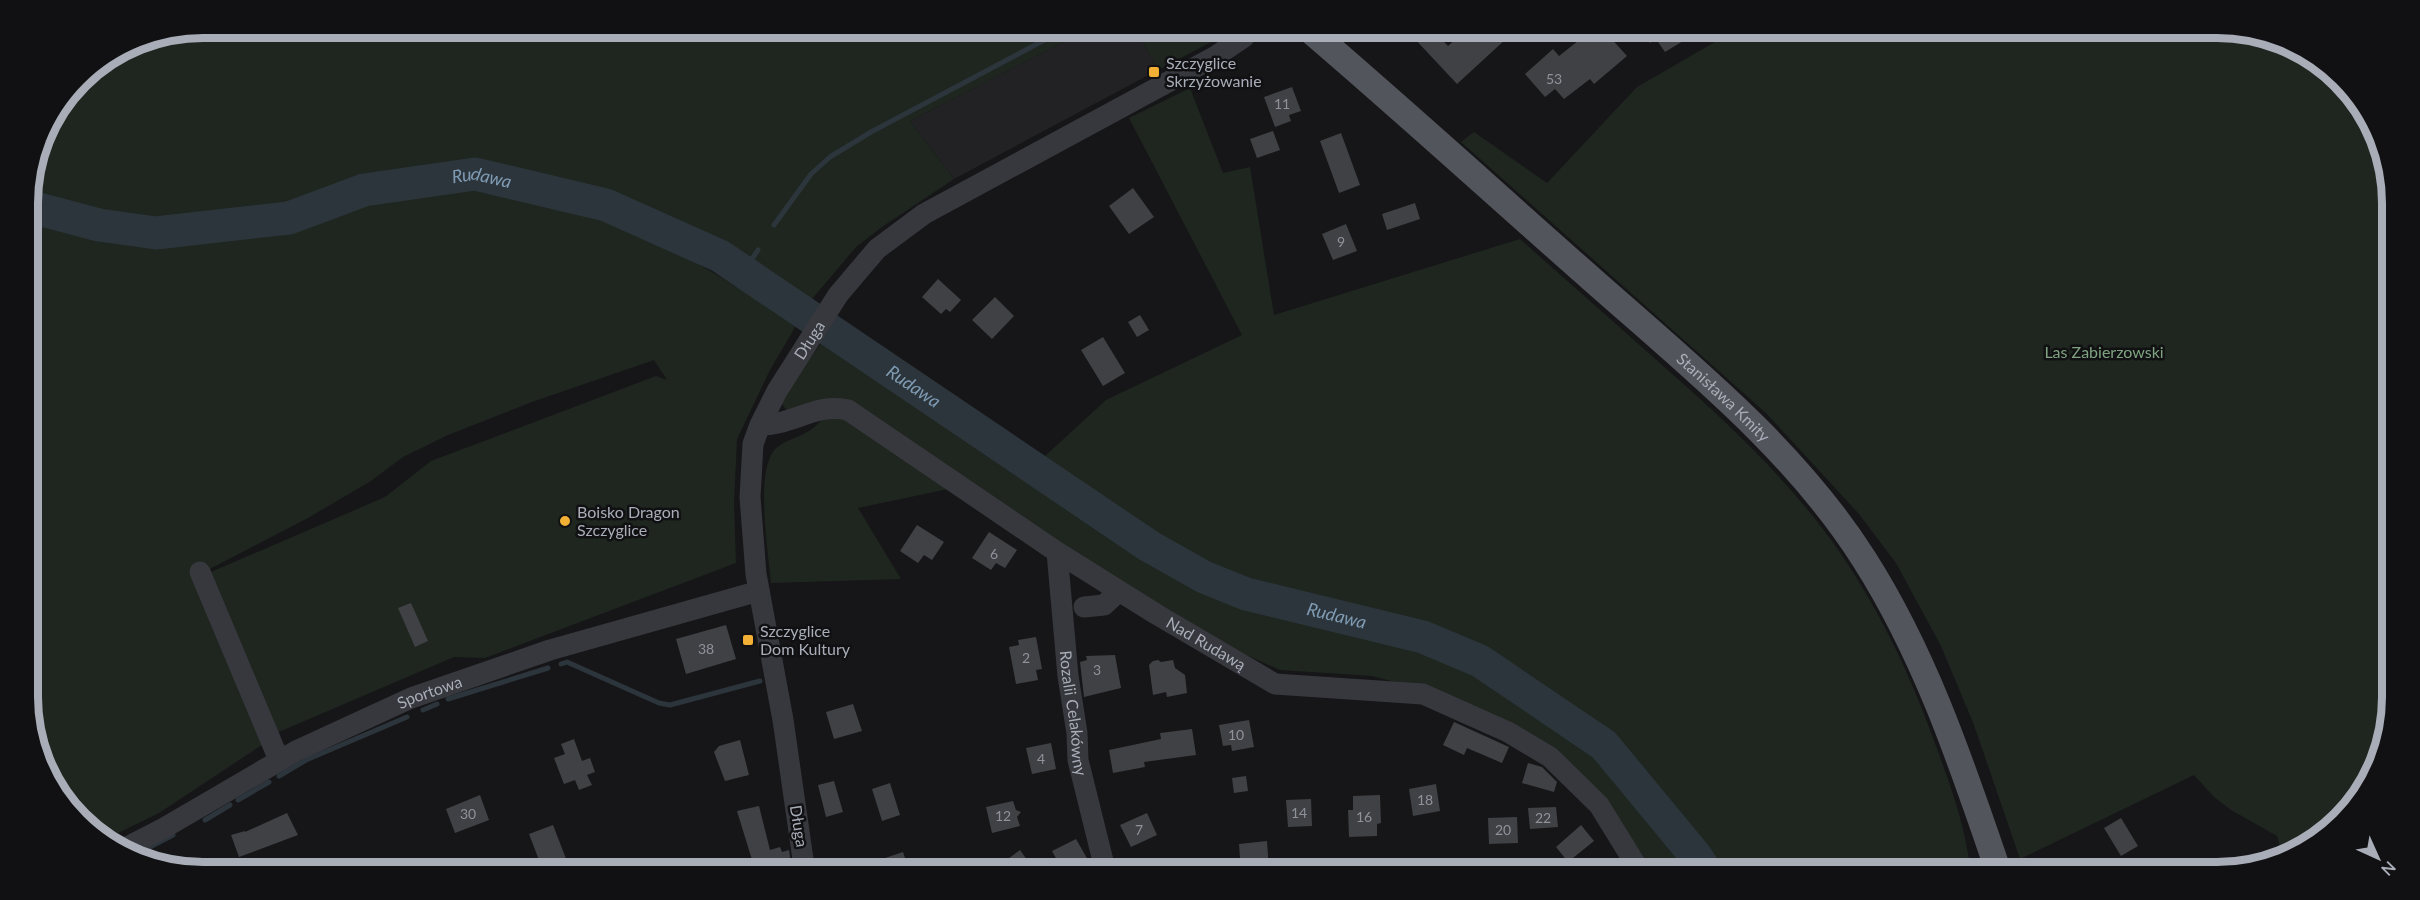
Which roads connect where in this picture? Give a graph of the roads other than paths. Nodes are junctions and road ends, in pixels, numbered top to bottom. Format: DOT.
graph roads {
  1 [pos="1243,38"];
  2 [pos="1323,38"];
  3 [pos="760,425"];
  4 [pos="1057,552"];
  5 [pos="200,572"];
  6 [pos="759,591"];
  7 [pos="1119,591"];
  8 [pos="1084,608"];
  9 [pos="279,760"];
  10 [pos="130,845"];
  11 [pos="803,862"];
  12 [pos="1103,862"];
  13 [pos="1634,862"];
  14 [pos="1995,862"];
  1 -- 3 [label="street, Długa"];
  2 -- 14 [label="main road, Stanisława Kmity"];
  3 -- 4 [label="street, Nad Rudawą"];
  3 -- 6 [label="street, Długa"];
  4 -- 7 [label="street, Nad Rudawą"];
  4 -- 12 [label="street, Rozalii Celakówny"];
  5 -- 9 [label="street"];
  6 -- 9 [label="street, Sportowa"];
  6 -- 11 [label="street, Długa"];
  7 -- 8 [label="street"];
  7 -- 13 [label="street, Nad Rudawą"];
  9 -- 10 [label="street, Sportowa"];
}
